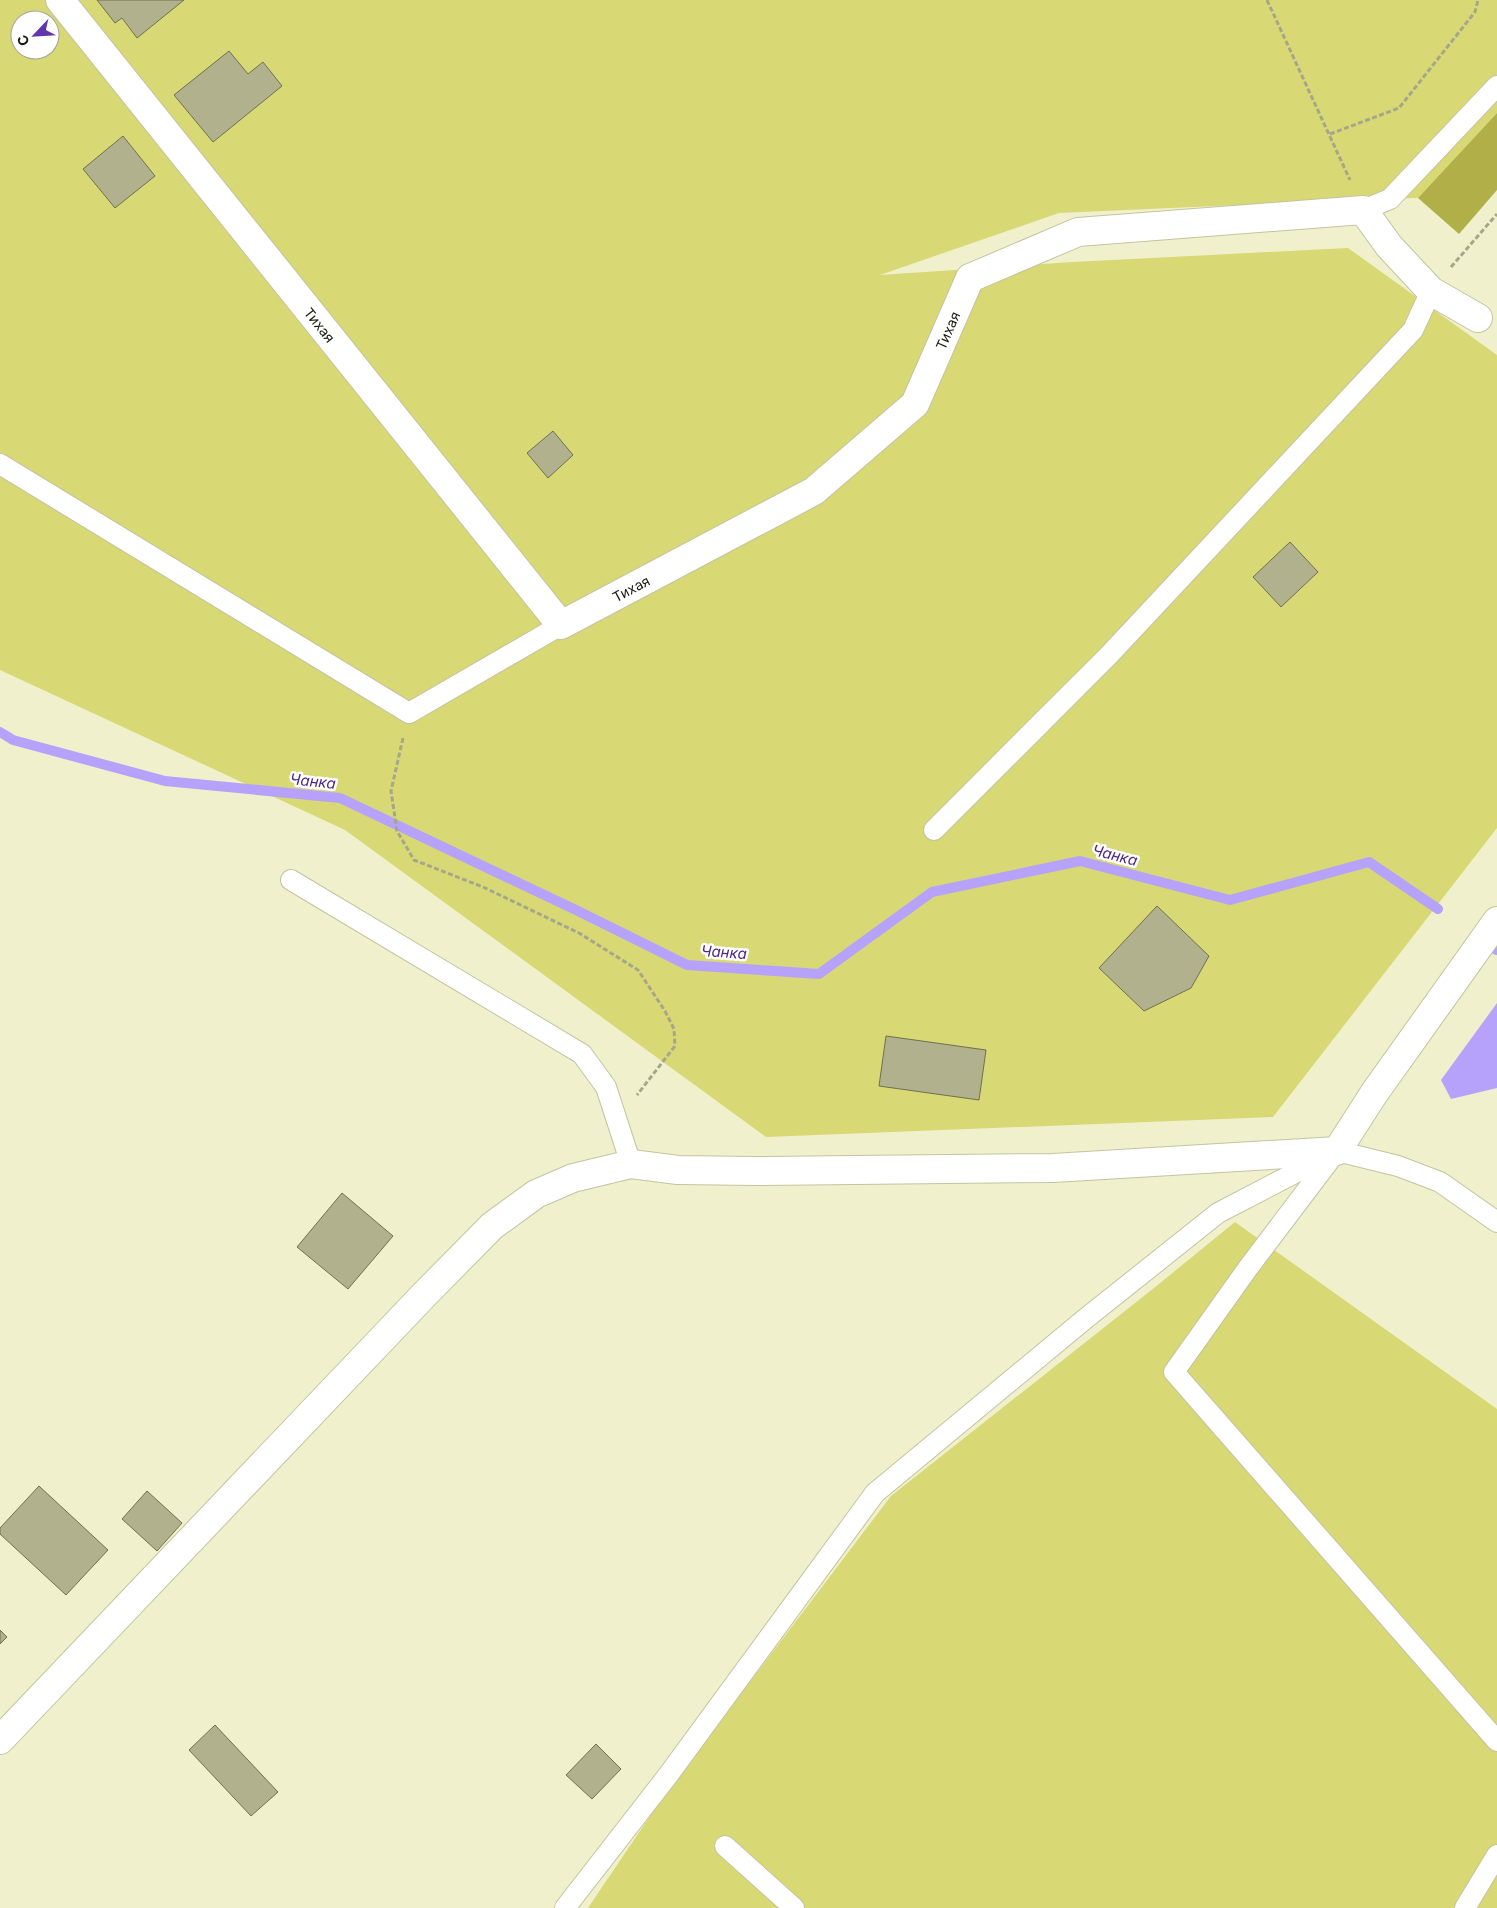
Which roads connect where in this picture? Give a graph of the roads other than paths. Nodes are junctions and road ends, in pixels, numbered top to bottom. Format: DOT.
graph roads {
  1 [pos="60,0"];
  2 [pos="1497,86"];
  3 [pos="1363,210"];
  4 [pos="1430,290"];
  5 [pos="1478,318"];
  6 [pos="0,464"];
  7 [pos="561,625"];
  8 [pos="934,830"];
  9 [pos="291,880"];
  10 [pos="1497,921"];
  11 [pos="1336,1151"];
  12 [pos="631,1164"];
  13 [pos="1497,1222"];
  14 [pos="0,1740"];
  15 [pos="1497,1741"];
  16 [pos="725,1846"];
  17 [pos="1497,1855"];
  18 [pos="565,1908"];
  19 [pos="794,1908"];
  20 [pos="1465,1908"];
  1 -- 7 [label="street, Тихая"];
  2 -- 3 [label="lane"];
  3 -- 4 [label="street"];
  3 -- 7 [label="street, Тихая"];
  4 -- 5 [label="street"];
  4 -- 8 [label="lane"];
  6 -- 7 [label="lane"];
  9 -- 12 [label="lane"];
  10 -- 11 [label="street"];
  11 -- 12 [label="street"];
  11 -- 13 [label="lane"];
  11 -- 15 [label="lane"];
  11 -- 18 [label="lane"];
  12 -- 14 [label="street"];
  16 -- 19 [label="lane"];
  17 -- 20 [label="lane"];
}
